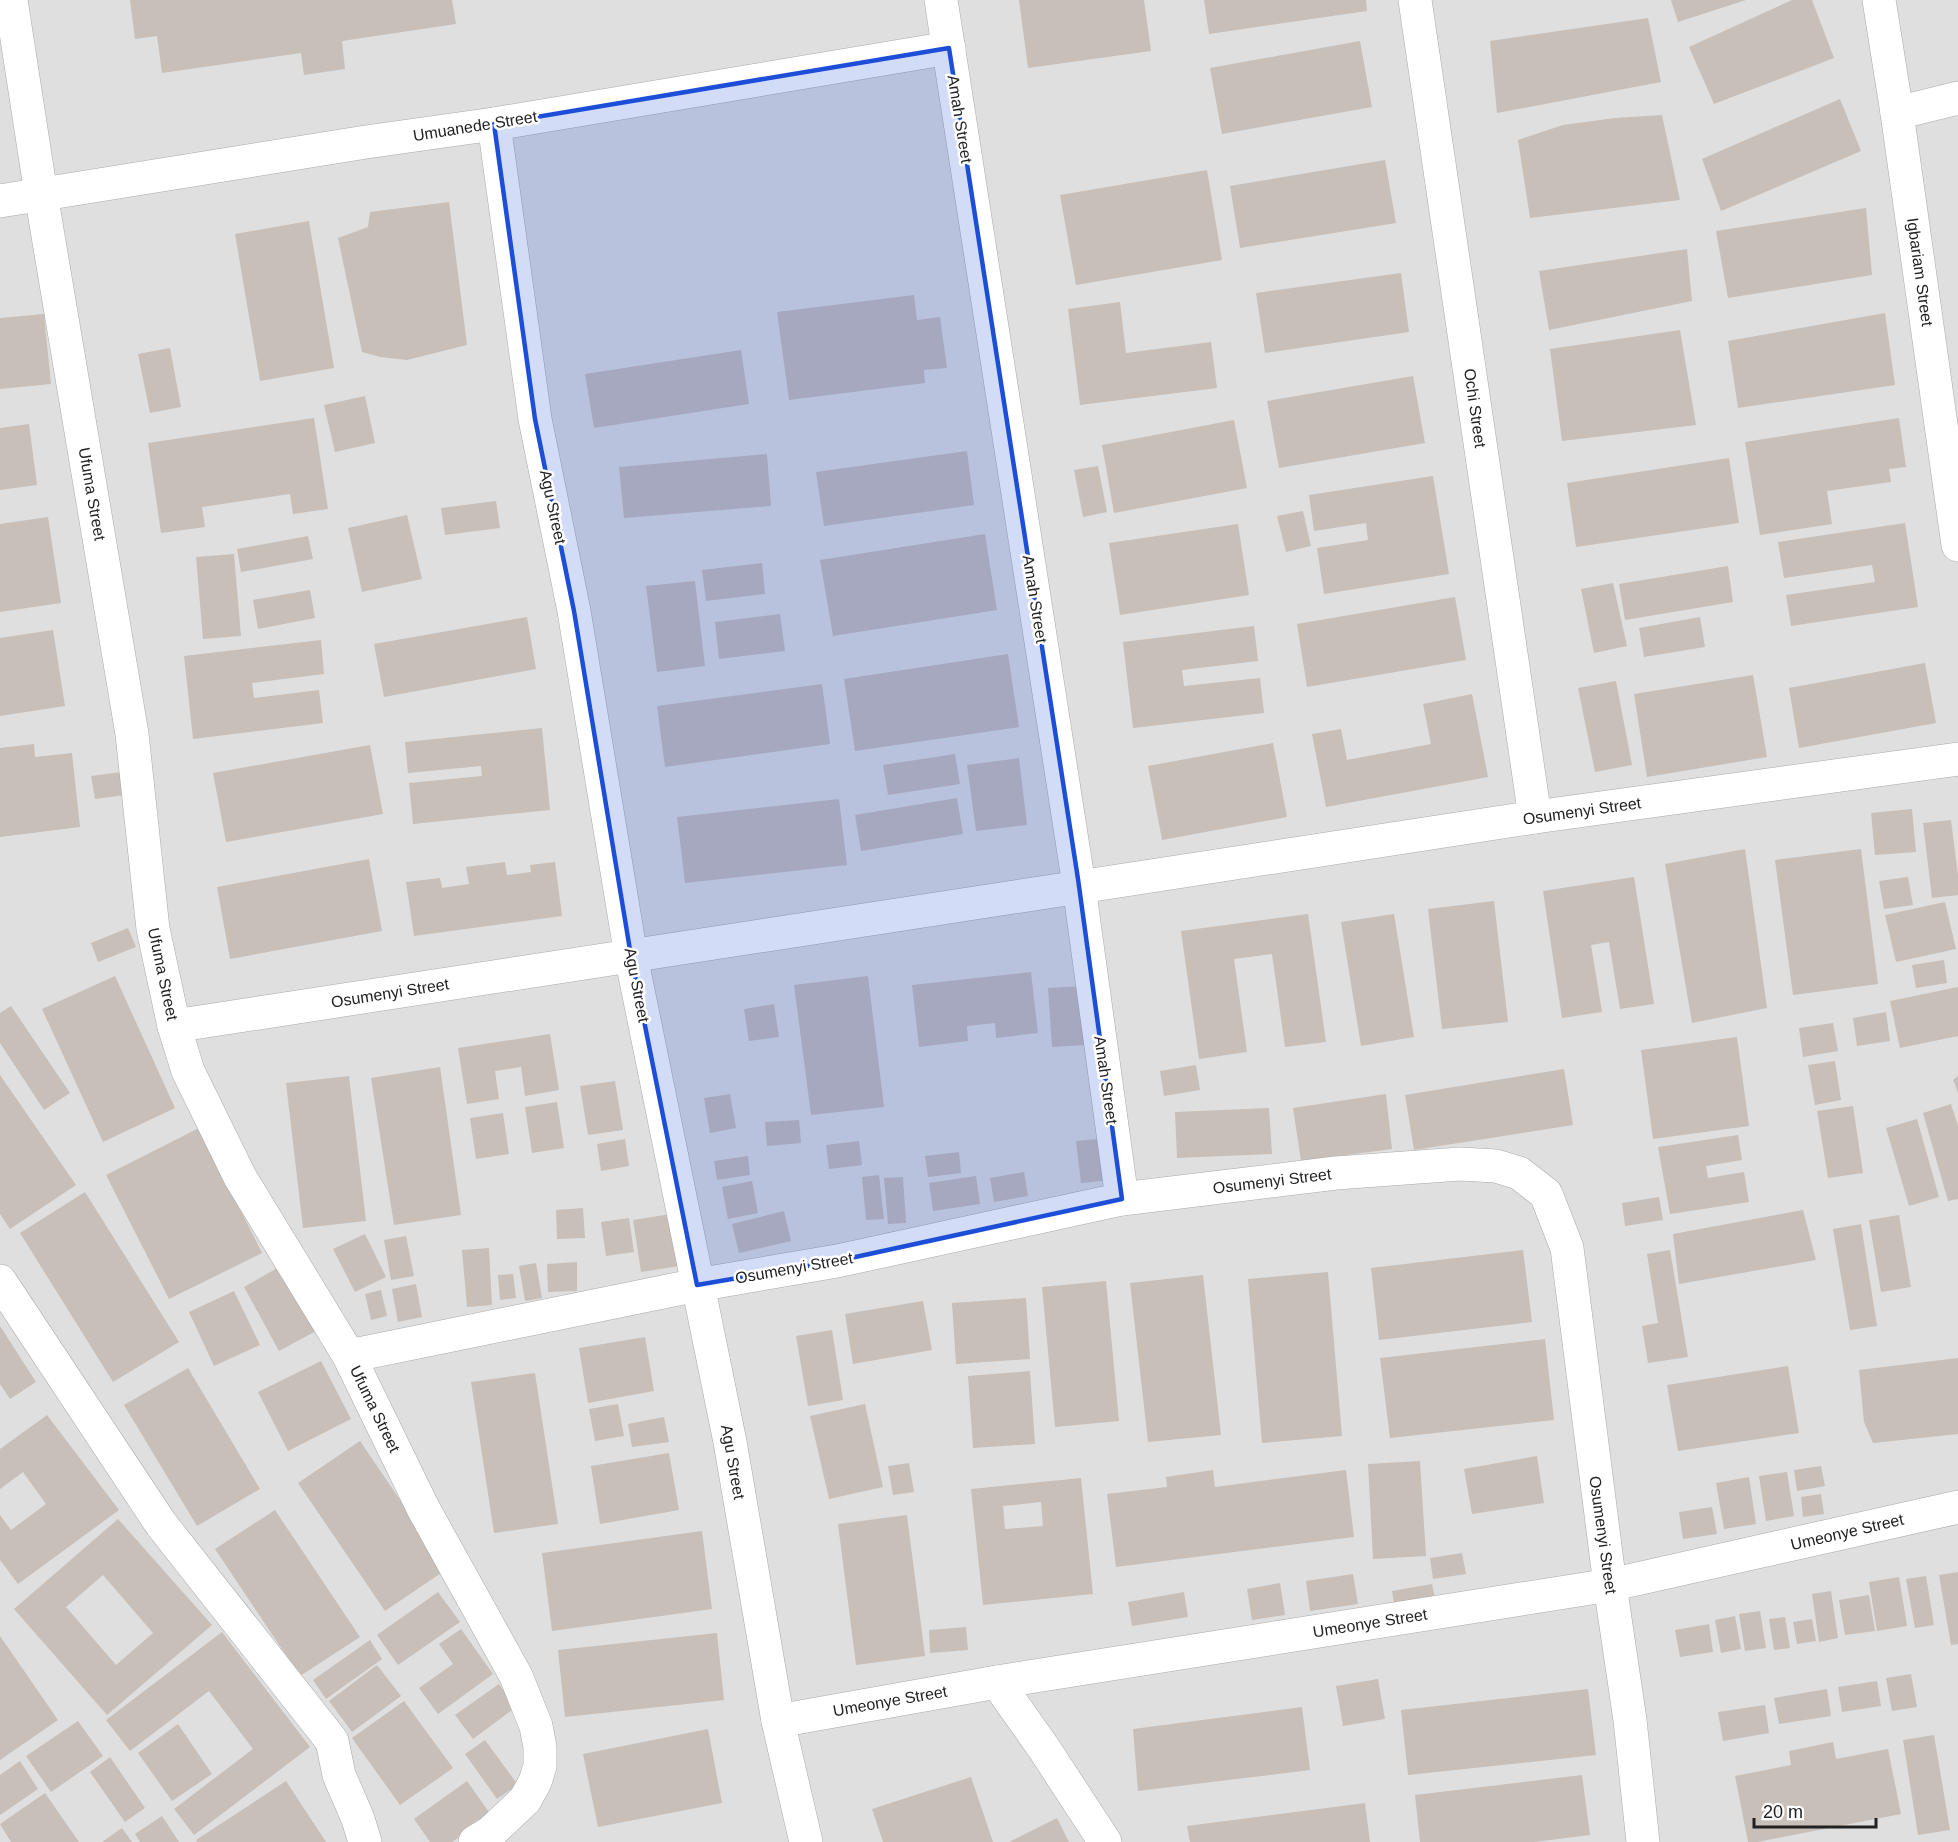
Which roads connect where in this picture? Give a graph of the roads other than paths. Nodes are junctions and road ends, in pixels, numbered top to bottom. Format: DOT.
graph roads {
  1 [pos="12,0"];
  2 [pos="941,0"];
  3 [pos="1415,0"];
  4 [pos="1879,0"];
  5 [pos="949,48"];
  6 [pos="1958,98"];
  7 [pos="1897,113"];
  8 [pos="494,124"];
  9 [pos="41,194"];
  10 [pos="0,201"];
  11 [pos="1958,545"];
  12 [pos="1958,759"];
  13 [pos="1535,817"];
  14 [pos="1079,887"];
  15 [pos="631,956"];
  16 [pos="174,1026"];
  17 [pos="1122,1199"];
  18 [pos="0,1281"];
  19 [pos="697,1285"];
  20 [pos="349,1356"];
  21 [pos="1958,1507"];
  22 [pos="1610,1585"];
  23 [pos="997,1682"];
  24 [pos="778,1721"];
  25 [pos="365,1842"];
  26 [pos="475,1842"];
  27 [pos="806,1842"];
  28 [pos="1105,1842"];
  29 [pos="1643,1842"];
  1 -- 9 [label="street, Ufuma Street"];
  2 -- 5 [label="street, Amah Street"];
  3 -- 13 [label="street, Ochi Street"];
  4 -- 7 [label="street, Igbariam Street"];
  5 -- 8 [label="street, Umuanede Street"];
  5 -- 14 [label="street, Amah Street"];
  6 -- 7 [label="street"];
  7 -- 11 [label="street, Igbariam Street"];
  8 -- 9 [label="street, Umuanede Street"];
  8 -- 15 [label="street, Agu Street"];
  9 -- 10 [label="street, Umuanede Street"];
  9 -- 16 [label="street, Ufuma Street"];
  12 -- 13 [label="street, Osumenyi Street"];
  13 -- 14 [label="street, Osumenyi Street"];
  14 -- 15 [label="street, Osumenyi Street"];
  14 -- 17 [label="street, Amah Street"];
  15 -- 16 [label="street, Osumenyi Street"];
  15 -- 19 [label="street, Agu Street"];
  16 -- 20 [label="street, Ufuma Street"];
  17 -- 19 [label="street, Osumenyi Street"];
  17 -- 22 [label="street, Osumenyi Street"];
  18 -- 25 [label="street"];
  19 -- 20 [label="street, Osumenyi Street"];
  19 -- 24 [label="street, Agu Street"];
  20 -- 26 [label="street, Ufuma Street"];
  21 -- 22 [label="street, Umeonye Street"];
  22 -- 23 [label="street, Umeonye Street"];
  22 -- 29 [label="street, Osumenyi Street"];
  23 -- 24 [label="street, Umeonye Street"];
  23 -- 28 [label="street"];
  24 -- 27 [label="street, Agu Street"];
}
